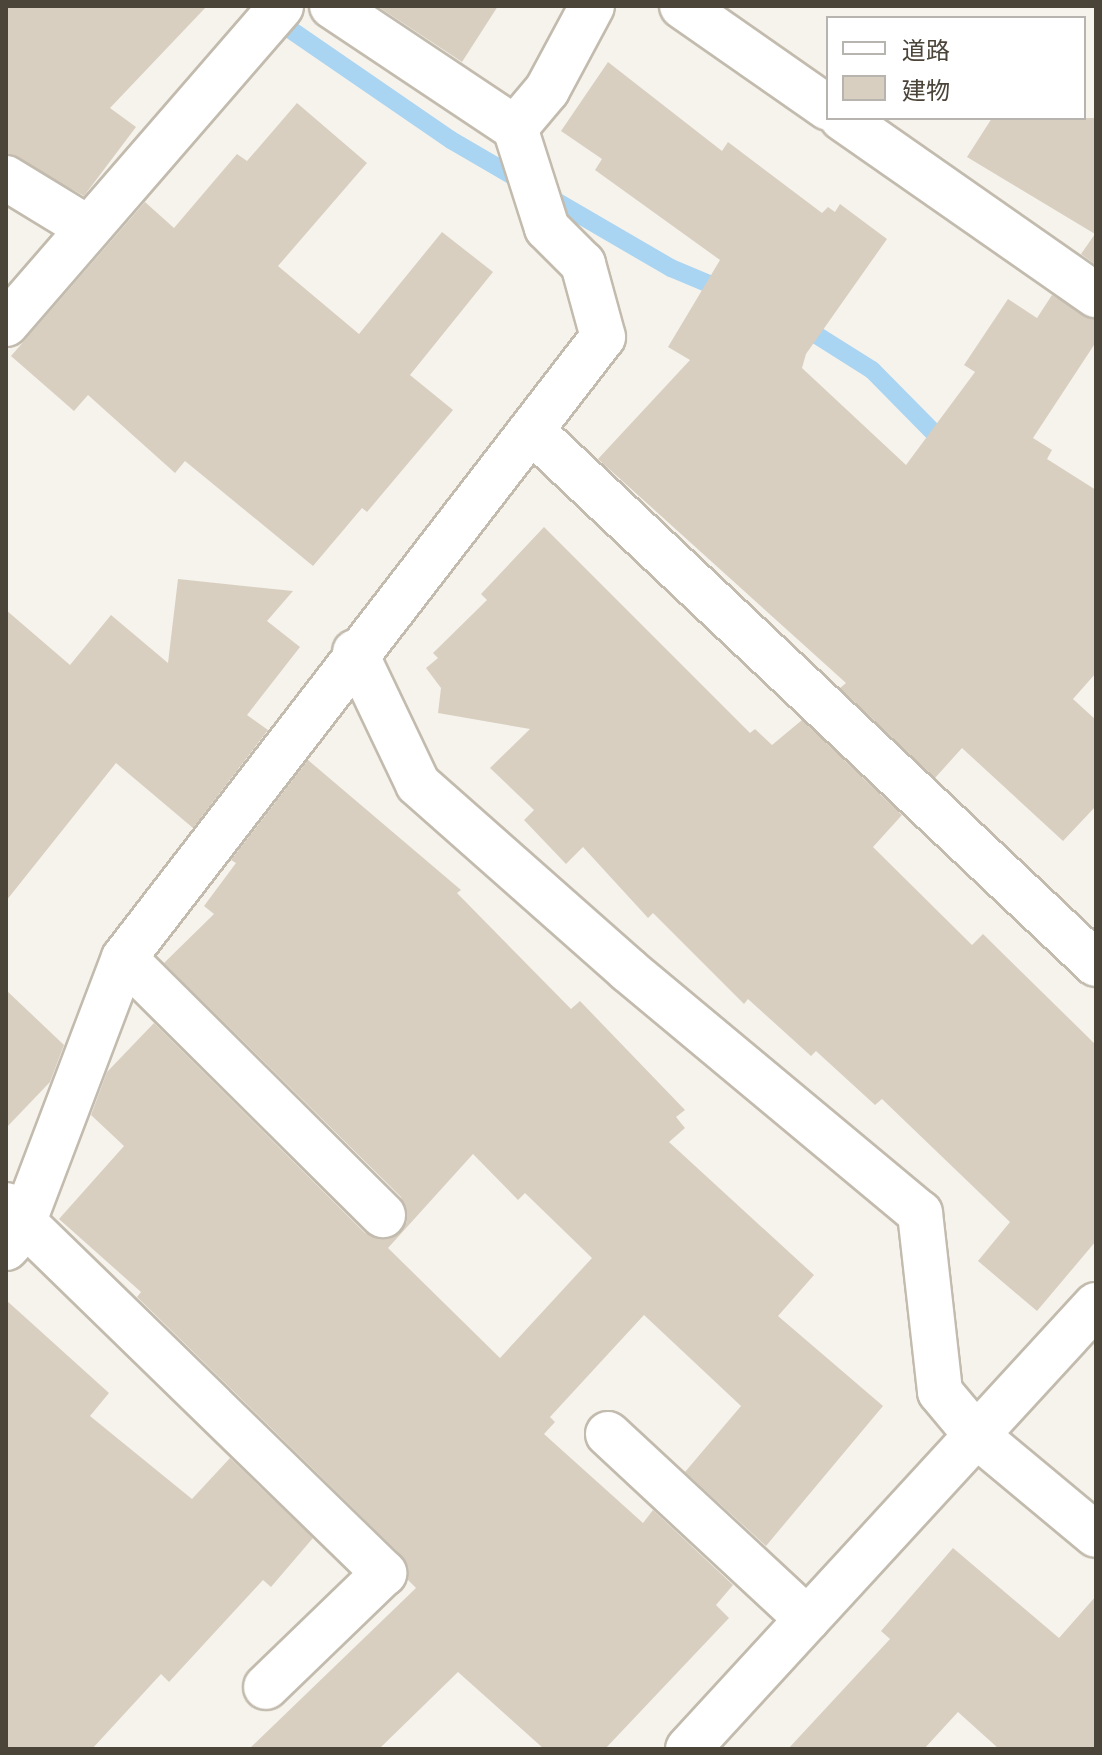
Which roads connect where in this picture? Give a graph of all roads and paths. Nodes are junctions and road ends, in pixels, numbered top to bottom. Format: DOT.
graph roads {
  1 [pos="281,6"];
  2 [pos="332,6"];
  3 [pos="592,6"];
  4 [pos="682,6"];
  5 [pos="826,107"];
  6 [pos="845,120"];
  7 [pos="515,128"];
  8 [pos="6,178"];
  9 [pos="88,228"];
  10 [pos="1096,295"];
  11 [pos="6,324"];
  12 [pos="532,431"];
  13 [pos="355,652"];
  14 [pos="124,958"];
  15 [pos="1096,964"];
  16 [pos="383,1215"];
  17 [pos="12,1225"];
  18 [pos="1096,1305"];
  19 [pos="608,1434"];
  20 [pos="976,1435"];
  21 [pos="1096,1535"];
  22 [pos="807,1619"];
  23 [pos="266,1687"];
  24 [pos="688,1749"];
  1 -- 9 [label="street"];
  2 -- 7 [label="street"];
  3 -- 7 [label="street"];
  4 -- 5 [label="street"];
  6 -- 10 [label="street"];
  7 -- 12 [label="street"];
  8 -- 9 [label="street"];
  9 -- 11 [label="street"];
  12 -- 13 [label="street"];
  12 -- 15 [label="street"];
  13 -- 14 [label="street"];
  13 -- 20 [label="street"];
  14 -- 16 [label="street"];
  14 -- 17 [label="street"];
  17 -- 23 [label="street"];
  18 -- 20 [label="street"];
  19 -- 22 [label="street"];
  20 -- 21 [label="street"];
  20 -- 22 [label="street"];
  22 -- 24 [label="street"];
}
